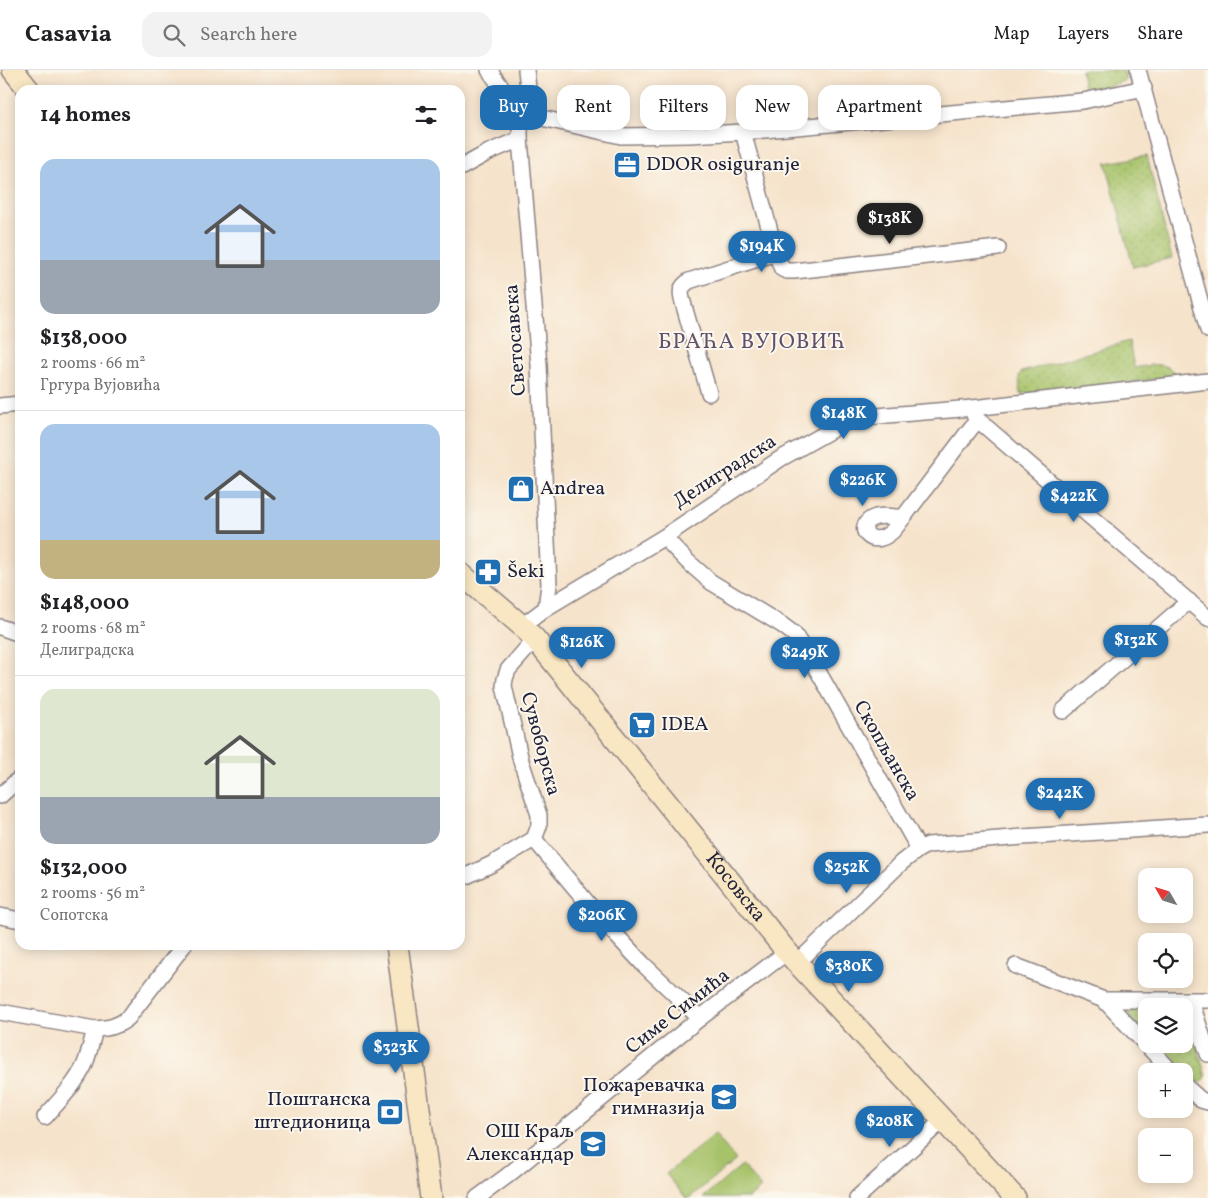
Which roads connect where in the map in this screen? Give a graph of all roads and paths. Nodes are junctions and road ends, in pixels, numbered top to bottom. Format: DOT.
graph roads {
  1 [pos="12,70"];
  2 [pos="489,70"];
  3 [pos="526,70"];
  4 [pos="1138,70"];
  5 [pos="0,81"];
  6 [pos="25,85"];
  7 [pos="500,85"];
  8 [pos="528,85"];
  9 [pos="1144,88"];
  10 [pos="547,119"];
  11 [pos="520,130"];
  12 [pos="743,132"];
  13 [pos="520,139"];
  14 [pos="465,165"];
  15 [pos="998,248"];
  16 [pos="776,253"];
  17 [pos="1208,330"];
  18 [pos="1208,381"];
  19 [pos="708,393"];
  20 [pos="15,404"];
  21 [pos="0,406"];
  22 [pos="975,414"];
  23 [pos="903,518"];
  24 [pos="664,537"];
  25 [pos="465,577"];
  26 [pos="1189,601"];
  27 [pos="546,608"];
  28 [pos="1208,618"];
  29 [pos="0,627"];
  30 [pos="15,632"];
  31 [pos="528,632"];
  32 [pos="1063,711"];
  33 [pos="15,782"];
  34 [pos="0,796"];
  35 [pos="1208,825"];
  36 [pos="534,839"];
  37 [pos="919,849"];
  38 [pos="465,877"];
  39 [pos="0,916"];
  40 [pos="15,919"];
  41 [pos="180,950"];
  42 [pos="398,950"];
  43 [pos="792,957"];
  44 [pos="1016,966"];
  45 [pos="1104,1000"];
  46 [pos="1138,1000"];
  47 [pos="1208,1000"];
  48 [pos="1193,1001"];
  49 [pos="1193,1007"];
  50 [pos="0,1012"];
  51 [pos="700,1018"];
  52 [pos="95,1029"];
  53 [pos="1208,1054"];
  54 [pos="1163,1063"];
  55 [pos="1193,1093"];
  56 [pos="1208,1102"];
  57 [pos="45,1117"];
  58 [pos="943,1120"];
  59 [pos="431,1198"];
  60 [pos="477,1198"];
  61 [pos="857,1198"];
  62 [pos="1015,1198"];
  1 -- 5 [label="main road"];
  1 -- 6 [label="main road"];
  2 -- 7 [label="street"];
  3 -- 8 [label="street, Светосавска"];
  4 -- 9 [label="street"];
  9 -- 12 [label="street"];
  9 -- 17 [label="street"];
  10 -- 12 [label="street"];
  11 -- 13 [label="street, Светосавска"];
  12 -- 16 [label="street"];
  13 -- 14 [label="street"];
  13 -- 27 [label="street, Светосавска"];
  15 -- 16 [label="street"];
  16 -- 19 [label="street"];
  18 -- 22 [label="street, Делиградска"];
  20 -- 21 [label="street"];
  22 -- 23 [label="street"];
  22 -- 24 [label="street, Делиградска"];
  22 -- 26 [label="street"];
  24 -- 27 [label="street, Делиградска"];
  24 -- 37 [label="street, Скопљанска"];
  25 -- 31 [label="main road, Косовска"];
  26 -- 28 [label="street"];
  26 -- 32 [label="street"];
  27 -- 31 [label="street, Делиградска"];
  29 -- 30 [label="street"];
  31 -- 36 [label="street, Сувоборска"];
  31 -- 43 [label="main road, Косовска"];
  33 -- 34 [label="street"];
  35 -- 37 [label="street"];
  36 -- 38 [label="street"];
  36 -- 51 [label="street"];
  37 -- 43 [label="street, Симе Симића"];
  39 -- 40 [label="street"];
  41 -- 52 [label="street"];
  42 -- 59 [label="main road"];
  43 -- 51 [label="street, Симе Симића"];
  43 -- 58 [label="main road, Косовска"];
  44 -- 45 [label="street"];
  45 -- 46 [label="street"];
  45 -- 54 [label="street"];
  47 -- 48 [label="street"];
  49 -- 53 [label="street"];
  50 -- 52 [label="street"];
  51 -- 60 [label="street, Симе Симића"];
  52 -- 57 [label="street"];
  55 -- 56 [label="street"];
  58 -- 61 [label="street"];
  58 -- 62 [label="main road, Косовска"];
}
